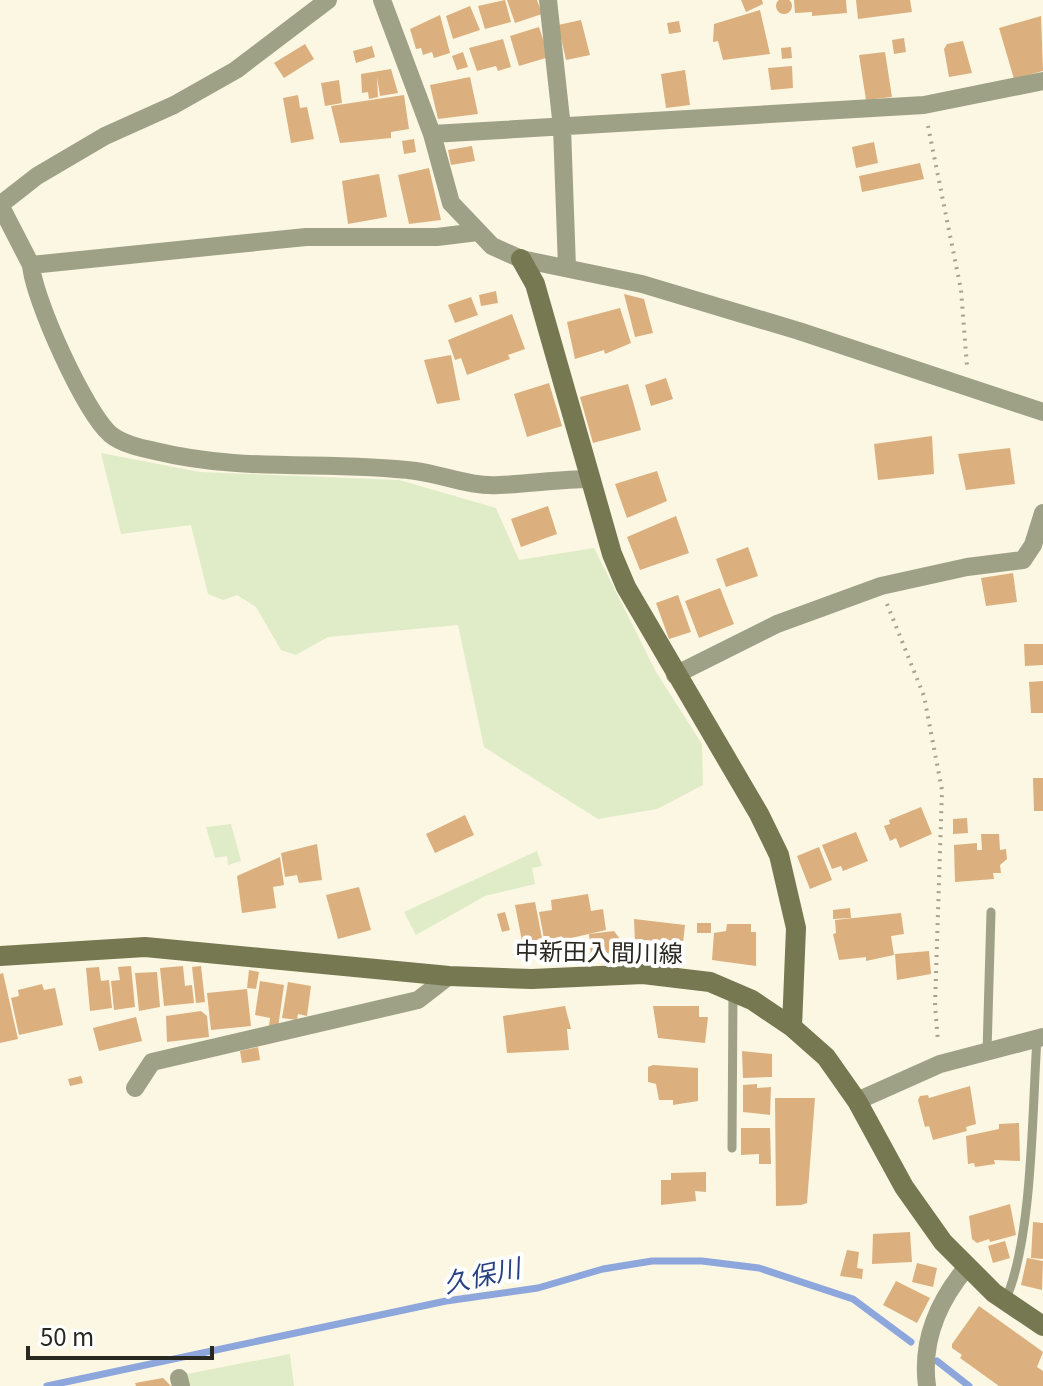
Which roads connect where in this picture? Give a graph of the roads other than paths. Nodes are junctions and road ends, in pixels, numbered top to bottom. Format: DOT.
graph roads {
  1 [pos="328,0"];
  2 [pos="382,0"];
  3 [pos="548,0"];
  4 [pos="1043,81"];
  5 [pos="562,128"];
  6 [pos="432,134"];
  7 [pos="0,205"];
  8 [pos="478,232"];
  9 [pos="521,259"];
  10 [pos="31,265"];
  11 [pos="567,267"];
  12 [pos="1043,412"];
  13 [pos="590,479"];
  14 [pos="1043,513"];
  15 [pos="675,675"];
  16 [pos="991,912"];
  17 [pos="0,956"];
  18 [pos="449,976"];
  19 [pos="733,992"];
  20 [pos="792,1027"];
  21 [pos="1040,1037"];
  22 [pos="987,1052"];
  23 [pos="135,1088"];
  24 [pos="857,1101"];
  25 [pos="732,1148"];
  26 [pos="966,1268"];
  27 [pos="1005,1301"];
  28 [pos="1043,1326"];
  29 [pos="927,1386"];
  1 -- 7 [label="street"];
  2 -- 6 [label="street"];
  3 -- 5 [label="street"];
  4 -- 5 [label="street"];
  5 -- 6 [label="street"];
  5 -- 11 [label="street"];
  6 -- 8 [label="street"];
  7 -- 10 [label="street"];
  8 -- 9 [label="street"];
  8 -- 10 [label="street"];
  9 -- 11 [label="street"];
  9 -- 13 [label="main road"];
  10 -- 13 [label="street"];
  11 -- 12 [label="street"];
  13 -- 15 [label="main road"];
  14 -- 15 [label="street"];
  15 -- 20 [label="main road"];
  16 -- 22 [label="lane"];
  17 -- 18 [label="main road, 中新田入間川線"];
  18 -- 19 [label="main road, 中新田入間川線"];
  18 -- 23 [label="street"];
  19 -- 20 [label="main road, 中新田入間川線"];
  19 -- 25 [label="lane"];
  20 -- 24 [label="main road, 中新田入間川線"];
  21 -- 22 [label="street"];
  21 -- 27 [label="lane"];
  22 -- 24 [label="street"];
  24 -- 26 [label="main road, 中新田入間川線"];
  26 -- 27 [label="main road, 中新田入間川線"];
  26 -- 29 [label="street"];
  27 -- 28 [label="main road, 中新田入間川線"];
}
